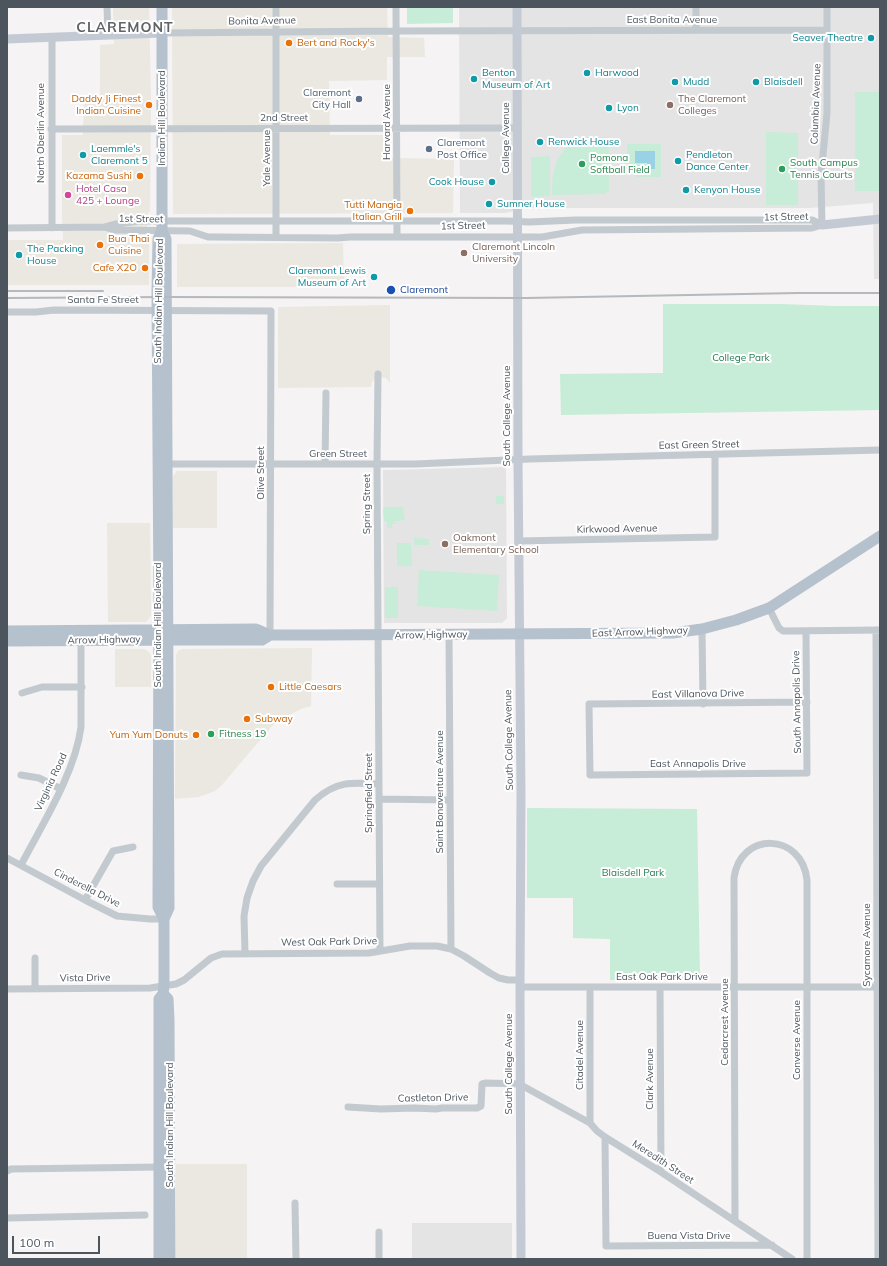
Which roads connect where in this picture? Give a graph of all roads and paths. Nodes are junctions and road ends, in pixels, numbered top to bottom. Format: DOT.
graph roads {
  1 [pos="107,7"];
  2 [pos="162,7"];
  3 [pos="276,7"];
  4 [pos="396,7"];
  5 [pos="517,7"];
  6 [pos="696,7"];
  7 [pos="827,7"];
  8 [pos="696,30"];
  9 [pos="827,30"];
  10 [pos="396,31"];
  11 [pos="517,31"];
  12 [pos="276,32"];
  13 [pos="162,33"];
  14 [pos="108,35"];
  15 [pos="52,37"];
  16 [pos="7,39"];
  17 [pos="162,128"];
  18 [pos="276,128"];
  19 [pos="397,128"];
  20 [pos="517,128"];
  21 [pos="51,129"];
  22 [pos="880,219"];
  23 [pos="397,221"];
  24 [pos="518,221"];
  25 [pos="277,222"];
  26 [pos="822,225"];
  27 [pos="162,226"];
  28 [pos="7,228"];
  29 [pos="52,228"];
  30 [pos="276,237"];
  31 [pos="397,237"];
  32 [pos="518,237"];
  33 [pos="161,310"];
  34 [pos="271,311"];
  35 [pos="7,312"];
  36 [pos="378,374"];
  37 [pos="326,393"];
  38 [pos="880,450"];
  39 [pos="715,454"];
  40 [pos="518,460"];
  41 [pos="162,464"];
  42 [pos="271,464"];
  43 [pos="325,464"];
  44 [pos="377,464"];
  45 [pos="880,536"];
  46 [pos="518,541"];
  47 [pos="769,608"];
  48 [pos="702,629"];
  49 [pos="7,630"];
  50 [pos="878,630"];
  51 [pos="806,631"];
  52 [pos="449,634"];
  53 [pos="519,634"];
  54 [pos="81,635"];
  55 [pos="163,635"];
  56 [pos="270,635"];
  57 [pos="378,635"];
  58 [pos="7,641"];
  59 [pos="82,687"];
  60 [pos="22,693"];
  61 [pos="807,702"];
  62 [pos="878,703"];
  63 [pos="703,704"];
  64 [pos="808,773"];
  65 [pos="21,775"];
  66 [pos="590,775"];
  67 [pos="379,784"];
  68 [pos="61,789"];
  69 [pos="379,799"];
  70 [pos="450,800"];
  71 [pos="878,814"];
  72 [pos="769,844"];
  73 [pos="133,847"];
  74 [pos="7,858"];
  75 [pos="21,865"];
  76 [pos="337,884"];
  77 [pos="379,884"];
  78 [pos="85,900"];
  79 [pos="164,919"];
  80 [pos="451,949"];
  81 [pos="380,951"];
  82 [pos="245,953"];
  83 [pos="35,958"];
  84 [pos="520,984"];
  85 [pos="877,986"];
  86 [pos="590,987"];
  87 [pos="660,987"];
  88 [pos="735,987"];
  89 [pos="807,987"];
  90 [pos="7,989"];
  91 [pos="35,989"];
  92 [pos="163,990"];
  93 [pos="521,1084"];
  94 [pos="348,1107"];
  95 [pos="590,1123"];
  96 [pos="605,1136"];
  97 [pos="159,1167"];
  98 [pos="7,1170"];
  99 [pos="661,1172"];
  100 [pos="295,1203"];
  101 [pos="145,1215"];
  102 [pos="7,1218"];
  103 [pos="735,1221"];
  104 [pos="379,1232"];
  105 [pos="772,1246"];
  106 [pos="159,1259"];
  107 [pos="170,1259"];
  108 [pos="296,1259"];
  109 [pos="379,1259"];
  110 [pos="521,1259"];
  111 [pos="792,1259"];
  112 [pos="807,1259"];
  113 [pos="878,1259"];
  1 -- 14 [label="street"];
  2 -- 13 [label="main road, Indian Hill Boulevard"];
  3 -- 12 [label="street, Yale Avenue"];
  4 -- 10 [label="street, Harvard Avenue"];
  5 -- 11 [label="street, College Avenue"];
  6 -- 8 [label="street"];
  7 -- 9 [label="street, Columbia Avenue"];
  8 -- 9 [label="street, East Bonita Avenue"];
  8 -- 11 [label="street, East Bonita Avenue"];
  9 -- 26 [label="street, Columbia Avenue"];
  10 -- 11 [label="street, Bonita Avenue"];
  10 -- 12 [label="street, Bonita Avenue"];
  10 -- 19 [label="street, Harvard Avenue"];
  11 -- 20 [label="street, College Avenue"];
  12 -- 13 [label="street, Bonita Avenue"];
  12 -- 18 [label="street, Yale Avenue"];
  13 -- 14 [label="street, Bonita Avenue"];
  13 -- 17 [label="main road, Indian Hill Boulevard"];
  14 -- 15 [label="street, Bonita Avenue"];
  15 -- 16 [label="street, Bonita Avenue"];
  15 -- 21 [label="street, North Oberlin Avenue"];
  17 -- 18 [label="street, 2nd Street"];
  17 -- 21 [label="street, 2nd Street"];
  17 -- 27 [label="main road, Indian Hill Boulevard"];
  18 -- 19 [label="street, 2nd Street"];
  18 -- 25 [label="street, Yale Avenue"];
  19 -- 20 [label="street, 2nd Street"];
  19 -- 23 [label="street, Harvard Avenue"];
  20 -- 24 [label="street, College Avenue"];
  21 -- 29 [label="street, North Oberlin Avenue"];
  22 -- 26 [label="street, 1st Street"];
  23 -- 24 [label="street, 1st Street"];
  23 -- 25 [label="street, 1st Street"];
  23 -- 31 [label="street, Harvard Avenue"];
  24 -- 26 [label="street, 1st Street"];
  24 -- 32 [label="street, South College Avenue"];
  25 -- 27 [label="street, 1st Street"];
  25 -- 30 [label="street, Yale Avenue"];
  26 -- 32 [label="street, 1st Street"];
  27 -- 29 [label="street, 1st Street"];
  27 -- 30 [label="street, 1st Street"];
  27 -- 33 [label="main road, South Indian Hill Boulevard"];
  28 -- 29 [label="street, 1st Street"];
  30 -- 31 [label="street, 1st Street"];
  31 -- 32 [label="street, 1st Street"];
  32 -- 40 [label="street, South College Avenue"];
  33 -- 34 [label="street, Santa Fe Street"];
  33 -- 35 [label="street, Santa Fe Street"];
  33 -- 41 [label="main road, South Indian Hill Boulevard"];
  34 -- 42 [label="street, Olive Street"];
  36 -- 44 [label="street, Spring Street"];
  37 -- 43 [label="street"];
  38 -- 39 [label="street, East Green Street"];
  39 -- 40 [label="street, East Green Street"];
  39 -- 46 [label="street, Kirkwood Avenue"];
  40 -- 44 [label="street, Green Street"];
  40 -- 46 [label="street, South College Avenue"];
  41 -- 42 [label="street, Green Street"];
  41 -- 55 [label="main road, South Indian Hill Boulevard"];
  42 -- 43 [label="street, Green Street"];
  42 -- 56 [label="street, Olive Street"];
  43 -- 44 [label="street, Green Street"];
  44 -- 57 [label="street, Spring Street"];
  45 -- 47 [label="main road, East Arrow Highway"];
  46 -- 53 [label="street, South College Avenue"];
  47 -- 48 [label="main road, East Arrow Highway"];
  47 -- 51 [label="street"];
  48 -- 53 [label="main road, East Arrow Highway"];
  48 -- 63 [label="street"];
  49 -- 54 [label="main road, Arrow Highway"];
  50 -- 51 [label="street"];
  50 -- 62 [label="street, Sycamore Avenue"];
  51 -- 61 [label="street, South Annapolis Drive"];
  52 -- 53 [label="main road, Arrow Highway"];
  52 -- 57 [label="main road, Arrow Highway"];
  52 -- 70 [label="street, Saint Bonaventure Avenue"];
  53 -- 84 [label="street, South College Avenue"];
  54 -- 55 [label="main road, Arrow Highway"];
  54 -- 58 [label="main road, Arrow Highway"];
  54 -- 59 [label="street, Virginia Road"];
  55 -- 56 [label="main road, Arrow Highway"];
  55 -- 79 [label="main road, South Indian Hill Boulevard"];
  56 -- 57 [label="main road, Arrow Highway"];
  57 -- 67 [label="street, Springfield Street"];
  59 -- 60 [label="street"];
  59 -- 68 [label="street, Virginia Road"];
  61 -- 63 [label="street, East Villanova Drive"];
  61 -- 64 [label="street, South Annapolis Drive"];
  62 -- 71 [label="street, Sycamore Avenue"];
  63 -- 66 [label="street, East Villanova Drive"];
  64 -- 66 [label="street, East Annapolis Drive"];
  65 -- 68 [label="street"];
  67 -- 69 [label="street, Springfield Street"];
  67 -- 82 [label="street"];
  68 -- 75 [label="street, Virginia Road"];
  69 -- 70 [label="street"];
  69 -- 77 [label="street, Springfield Street"];
  70 -- 80 [label="street, Saint Bonaventure Avenue"];
  71 -- 85 [label="street, Sycamore Avenue"];
  72 -- 88 [label="street, Cedarcrest Avenue"];
  72 -- 89 [label="street, Converse Avenue"];
  73 -- 78 [label="street"];
  74 -- 75 [label="street, Cinderella Drive"];
  75 -- 78 [label="street, Cinderella Drive"];
  76 -- 77 [label="street"];
  77 -- 81 [label="street, Springfield Street"];
  78 -- 79 [label="street, Cinderella Drive"];
  79 -- 92 [label="main road, South Indian Hill Boulevard"];
  80 -- 81 [label="street, West Oak Park Drive"];
  80 -- 84 [label="street, West Oak Park Drive"];
  81 -- 82 [label="street, West Oak Park Drive"];
  82 -- 92 [label="street, West Oak Park Drive"];
  83 -- 91 [label="street"];
  84 -- 86 [label="street, East Oak Park Drive"];
  84 -- 93 [label="street, South College Avenue"];
  85 -- 89 [label="street, East Oak Park Drive"];
  85 -- 113 [label="street, Sycamore Avenue"];
  86 -- 87 [label="street, East Oak Park Drive"];
  86 -- 95 [label="street, Citadel Avenue"];
  87 -- 88 [label="street, East Oak Park Drive"];
  87 -- 99 [label="street, Clark Avenue"];
  88 -- 89 [label="street, East Oak Park Drive"];
  88 -- 103 [label="street, Cedarcrest Avenue"];
  89 -- 112 [label="street, Converse Avenue"];
  90 -- 91 [label="street, Vista Drive"];
  91 -- 92 [label="street, Vista Drive"];
  92 -- 97 [label="main road, South Indian Hill Boulevard"];
  92 -- 107 [label="main road, South Indian Hill Boulevard"];
  93 -- 94 [label="street, Castleton Drive"];
  93 -- 95 [label="street, Meredith Street"];
  93 -- 110 [label="street, South College Avenue"];
  95 -- 96 [label="street, Meredith Street"];
  96 -- 99 [label="street, Meredith Street"];
  96 -- 105 [label="street, Buena Vista Drive"];
  97 -- 98 [label="street"];
  97 -- 106 [label="main road, South Indian Hill Boulevard"];
  99 -- 103 [label="street, Meredith Street"];
  100 -- 108 [label="street"];
  101 -- 102 [label="street"];
  103 -- 105 [label="street, Meredith Street"];
  104 -- 109 [label="street"];
  105 -- 111 [label="street, Meredith Street"];
}
